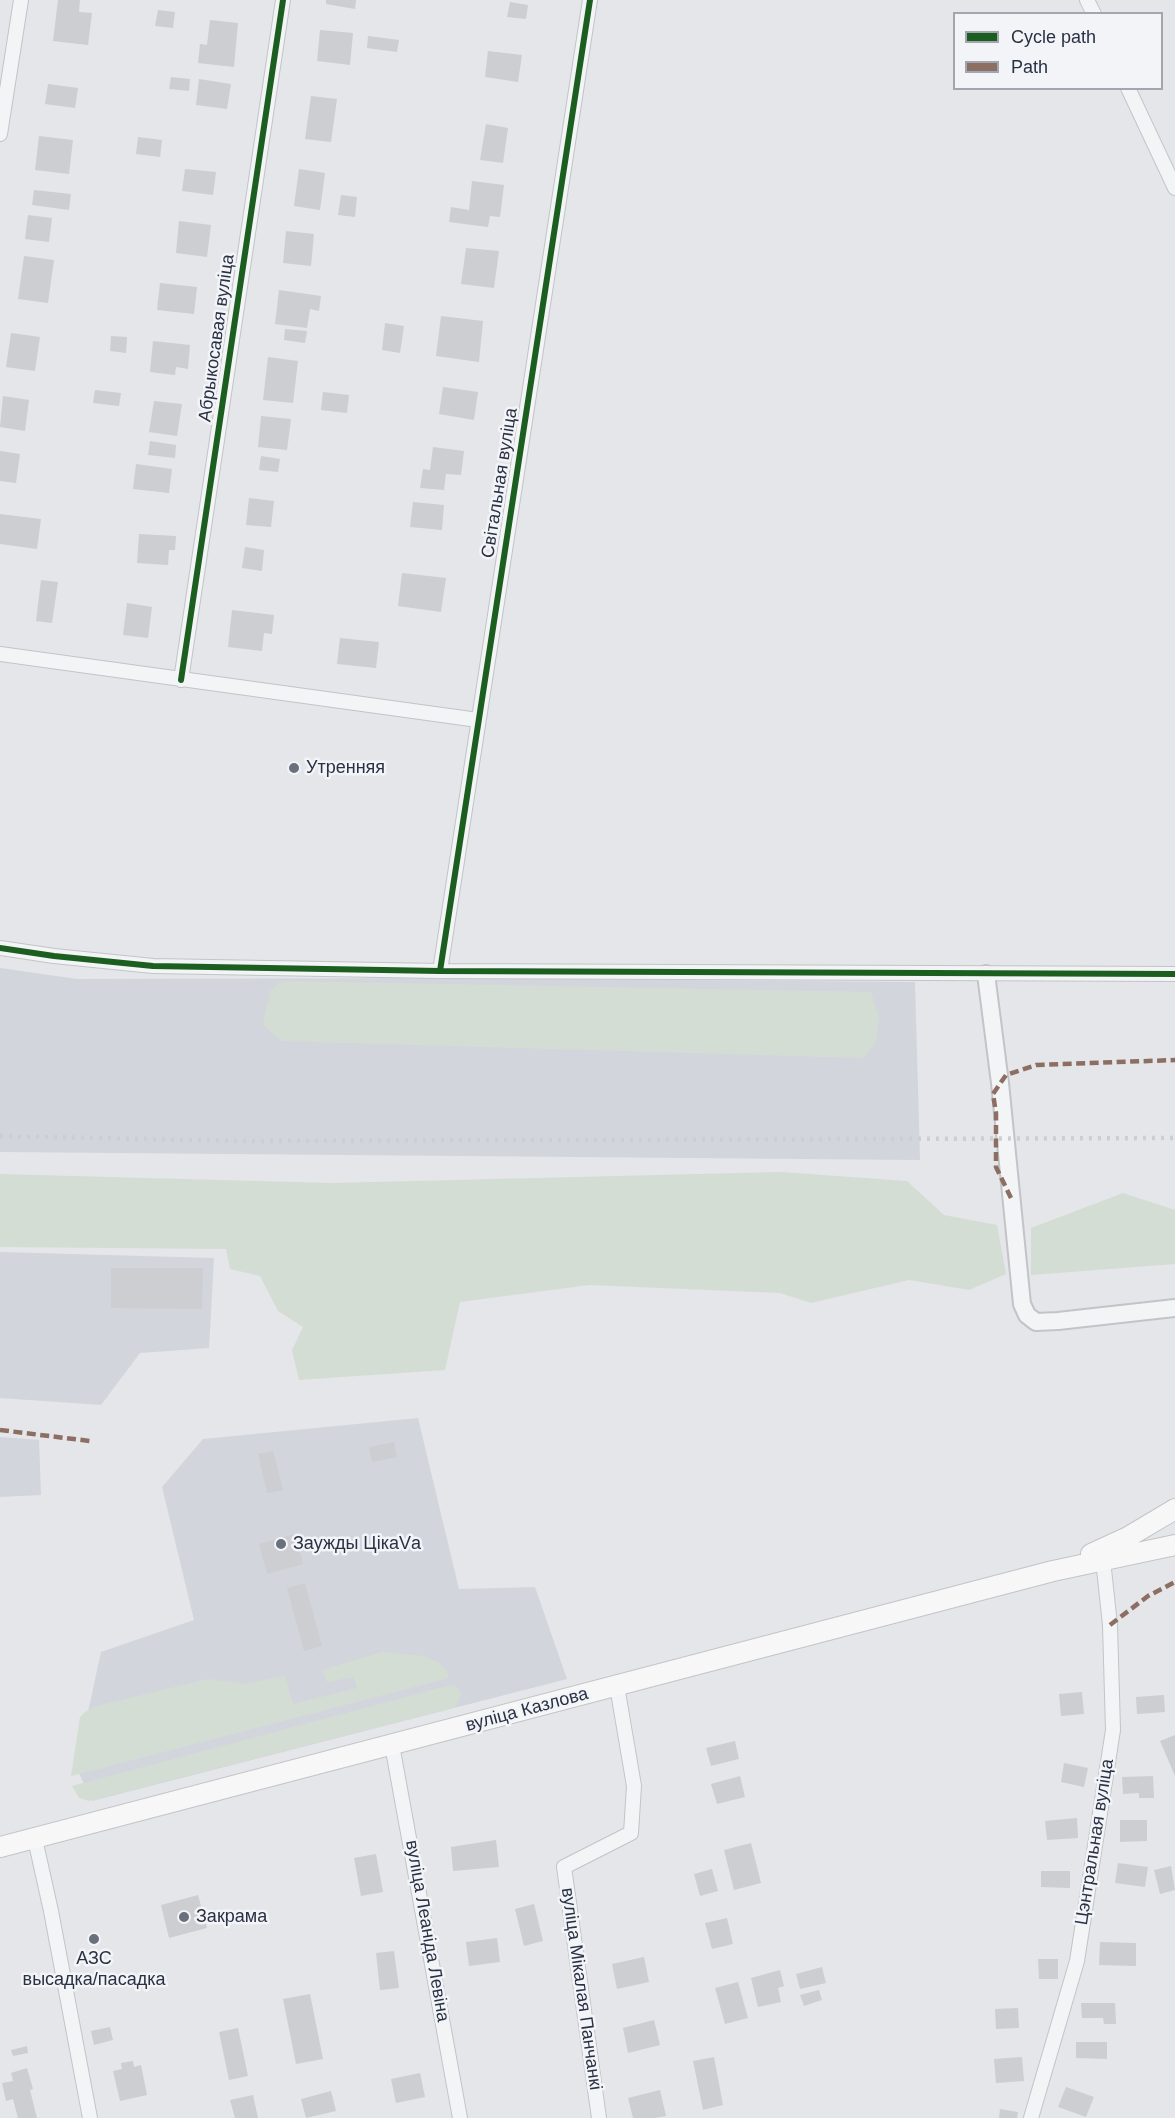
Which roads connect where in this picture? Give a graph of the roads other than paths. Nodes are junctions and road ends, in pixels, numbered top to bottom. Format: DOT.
graph roads {
  1 [pos="21,0"];
  2 [pos="283,0"];
  3 [pos="590,0"];
  4 [pos="1129,90"];
  5 [pos="0,134"];
  6 [pos="1175,188"];
  7 [pos="0,654"];
  8 [pos="181,681"];
  9 [pos="478,720"];
  10 [pos="0,948"];
  11 [pos="440,971"];
  12 [pos="986,974"];
  13 [pos="1175,974"];
  14 [pos="1175,1308"];
  15 [pos="1175,1509"];
  16 [pos="1175,1545"];
  17 [pos="1102,1560"];
  18 [pos="1053,1571"];
  19 [pos="617,1686"];
  20 [pos="392,1745"];
  21 [pos="35,1839"];
  22 [pos="0,1847"];
  23 [pos="90,2118"];
  24 [pos="460,2118"];
  25 [pos="599,2118"];
  26 [pos="1031,2118"];
  1 -- 5 [label="street"];
  2 -- 8 [label="street, Абрыкосавая вуліца"];
  3 -- 9 [label="street, Світальная вуліца"];
  4 -- 6 [label="street"];
  7 -- 8 [label="street"];
  8 -- 9 [label="street"];
  9 -- 11 [label="street, Світальная вуліца"];
  10 -- 11 [label="street"];
  11 -- 12 [label="street"];
  12 -- 13 [label="street"];
  12 -- 14 [label="street"];
  15 -- 18 [label="main road"];
  16 -- 17 [label="main road"];
  17 -- 18 [label="main road"];
  17 -- 26 [label="street, Цэнтральная вуліца"];
  18 -- 19 [label="main road, вуліца Казлова"];
  19 -- 20 [label="main road, вуліца Казлова"];
  19 -- 25 [label="street, вуліца Мікалая Панчанкі"];
  20 -- 21 [label="main road, вуліца Казлова"];
  20 -- 24 [label="street, вуліца Леаніда Левіна"];
  21 -- 22 [label="main road, вуліца Казлова"];
  21 -- 23 [label="street"];
}
